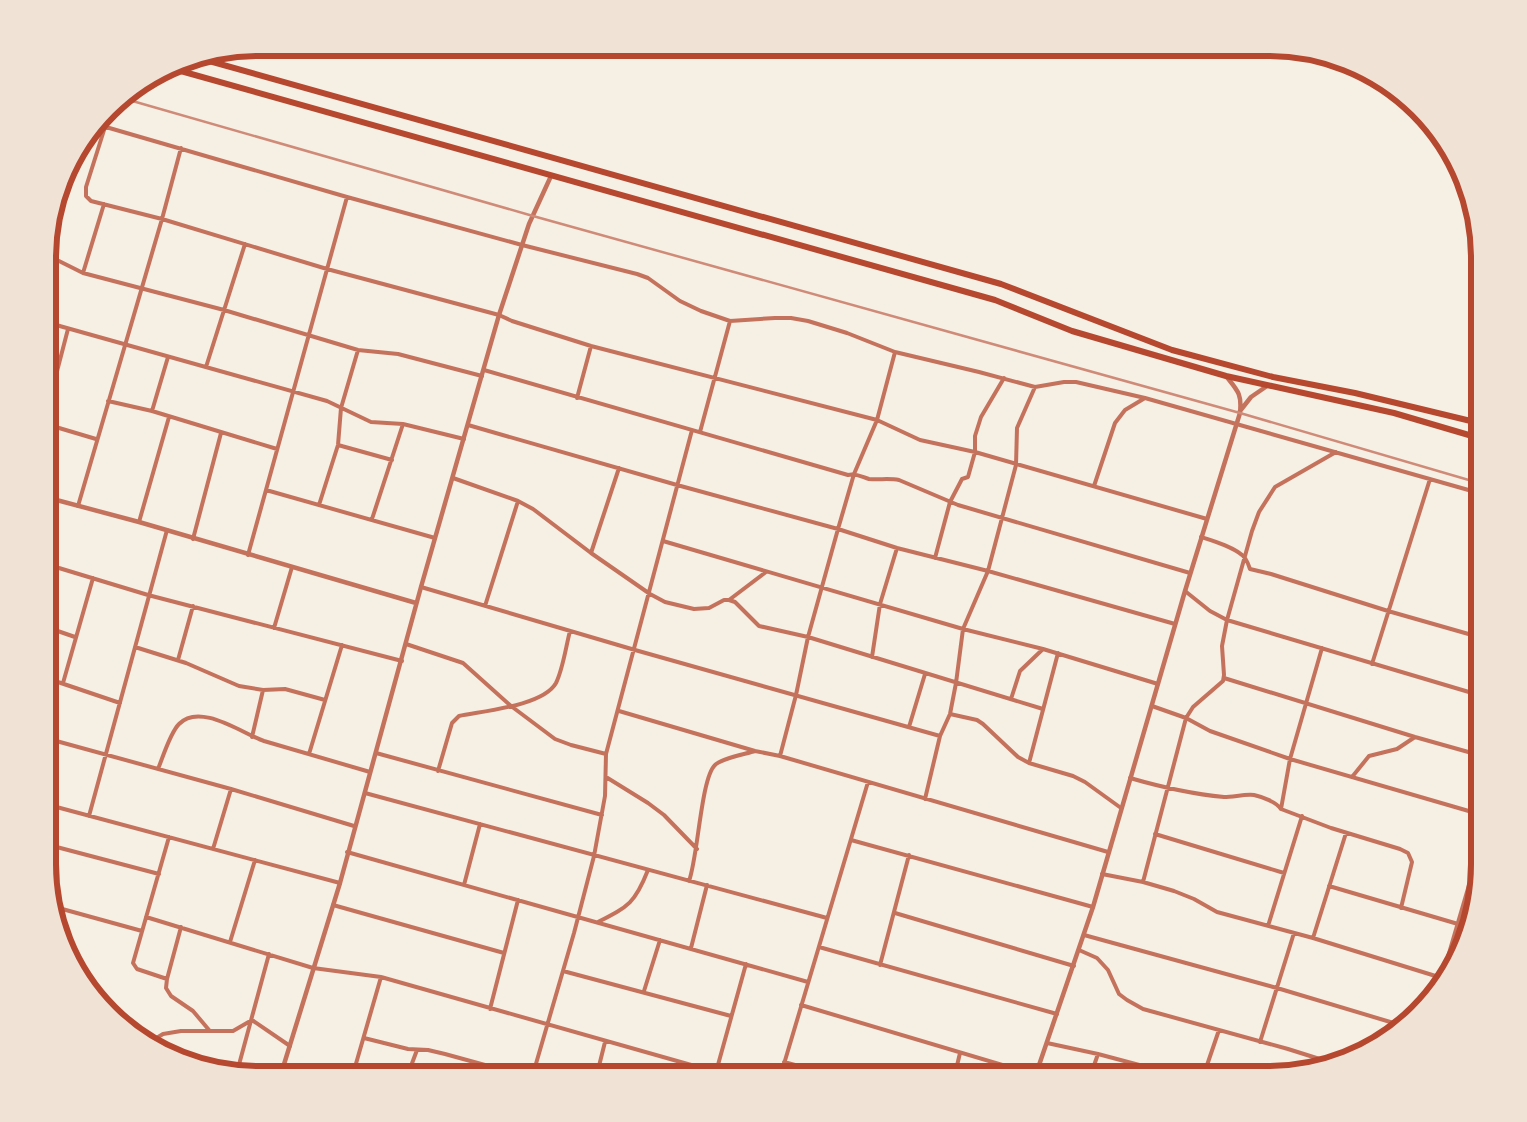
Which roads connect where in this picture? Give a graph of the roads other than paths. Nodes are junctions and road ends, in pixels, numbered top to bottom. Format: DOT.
graph roads {
  1 [pos="212,62"];
  2 [pos="182,71"];
  3 [pos="105,127"];
  4 [pos="100,132"];
  5 [pos="181,148"];
  6 [pos="551,176"];
  7 [pos="347,197"];
  8 [pos="104,204"];
  9 [pos="162,219"];
  10 [pos="245,244"];
  11 [pos="522,245"];
  12 [pos="56,260"];
  13 [pos="327,269"];
  14 [pos="82,273"];
  15 [pos="140,289"];
  16 [pos="224,310"];
  17 [pos="499,315"];
  18 [pos="730,321"];
  19 [pos="56,325"];
  20 [pos="68,328"];
  21 [pos="309,336"];
  22 [pos="125,345"];
  23 [pos="591,346"];
  24 [pos="358,350"];
  25 [pos="895,352"];
  26 [pos="168,357"];
  27 [pos="206,368"];
  28 [pos="483,373"];
  29 [pos="56,375"];
  30 [pos="1226,376"];
  31 [pos="715,377"];
  32 [pos="1004,378"];
  33 [pos="1267,386"];
  34 [pos="1035,387"];
  35 [pos="293,391"];
  36 [pos="577,398"];
  37 [pos="1145,398"];
  38 [pos="108,401"];
  39 [pos="341,408"];
  40 [pos="152,411"];
  41 [pos="1240,412"];
  42 [pos="169,417"];
  43 [pos="877,420"];
  44 [pos="1471,421"];
  45 [pos="403,424"];
  46 [pos="1236,424"];
  47 [pos="468,425"];
  48 [pos="56,427"];
  49 [pos="692,430"];
  50 [pos="700,432"];
  51 [pos="221,433"];
  52 [pos="1471,436"];
  53 [pos="96,439"];
  54 [pos="464,439"];
  55 [pos="338,445"];
  56 [pos="277,449"];
  57 [pos="975,452"];
  58 [pos="1336,452"];
  59 [pos="392,460"];
  60 [pos="1016,465"];
  61 [pos="619,468"];
  62 [pos="854,474"];
  63 [pos="453,478"];
  64 [pos="1430,480"];
  65 [pos="677,485"];
  66 [pos="1094,486"];
  67 [pos="266,490"];
  68 [pos="1471,490"];
  69 [pos="56,500"];
  70 [pos="518,500"];
  71 [pos="950,502"];
  72 [pos="319,505"];
  73 [pos="78,506"];
  74 [pos="1003,518"];
  75 [pos="1207,519"];
  76 [pos="372,520"];
  77 [pos="139,522"];
  78 [pos="838,529"];
  79 [pos="167,530"];
  80 [pos="1201,537"];
  81 [pos="435,538"];
  82 [pos="193,539"];
  83 [pos="663,541"];
  84 [pos="897,548"];
  85 [pos="591,553"];
  86 [pos="248,554"];
  87 [pos="935,558"];
  88 [pos="1245,558"];
  89 [pos="56,567"];
  90 [pos="292,567"];
  91 [pos="988,571"];
  92 [pos="766,572"];
  93 [pos="1190,572"];
  94 [pos="94,578"];
  95 [pos="421,587"];
  96 [pos="822,588"];
  97 [pos="1184,591"];
  98 [pos="650,594"];
  99 [pos="148,595"];
  100 [pos="729,600"];
  101 [pos="416,603"];
  102 [pos="880,604"];
  103 [pos="193,606"];
  104 [pos="485,606"];
  105 [pos="1388,611"];
  106 [pos="1227,620"];
  107 [pos="1176,624"];
  108 [pos="274,628"];
  109 [pos="963,629"];
  110 [pos="56,630"];
  111 [pos="570,631"];
  112 [pos="1471,634"];
  113 [pos="75,637"];
  114 [pos="808,638"];
  115 [pos="406,644"];
  116 [pos="342,645"];
  117 [pos="135,647"];
  118 [pos="1322,648"];
  119 [pos="1042,649"];
  120 [pos="635,650"];
  121 [pos="1058,653"];
  122 [pos="872,657"];
  123 [pos="178,660"];
  124 [pos="402,661"];
  125 [pos="1372,664"];
  126 [pos="925,674"];
  127 [pos="1224,678"];
  128 [pos="56,681"];
  129 [pos="63,683"];
  130 [pos="956,683"];
  131 [pos="1158,684"];
  132 [pos="263,690"];
  133 [pos="1471,693"];
  134 [pos="796,695"];
  135 [pos="1011,699"];
  136 [pos="324,700"];
  137 [pos="120,703"];
  138 [pos="1306,703"];
  139 [pos="511,706"];
  140 [pos="1152,706"];
  141 [pos="1043,709"];
  142 [pos="619,711"];
  143 [pos="950,714"];
  144 [pos="1186,718"];
  145 [pos="909,727"];
  146 [pos="940,736"];
  147 [pos="252,737"];
  148 [pos="1415,737"];
  149 [pos="56,741"];
  150 [pos="755,751"];
  151 [pos="376,753"];
  152 [pos="1471,753"];
  153 [pos="309,754"];
  154 [pos="606,754"];
  155 [pos="106,755"];
  156 [pos="780,756"];
  157 [pos="1290,759"];
  158 [pos="1029,763"];
  159 [pos="158,769"];
  160 [pos="438,770"];
  161 [pos="370,772"];
  162 [pos="606,777"];
  163 [pos="1352,777"];
  164 [pos="1130,778"];
  165 [pos="868,782"];
  166 [pos="231,789"];
  167 [pos="1168,789"];
  168 [pos="364,793"];
  169 [pos="925,799"];
  170 [pos="56,808"];
  171 [pos="1121,808"];
  172 [pos="1281,809"];
  173 [pos="1471,812"];
  174 [pos="602,815"];
  175 [pos="89,816"];
  176 [pos="1302,816"];
  177 [pos="480,824"];
  178 [pos="354,826"];
  179 [pos="1346,833"];
  180 [pos="1155,834"];
  181 [pos="169,837"];
  182 [pos="851,840"];
  183 [pos="56,847"];
  184 [pos="213,849"];
  185 [pos="697,849"];
  186 [pos="347,852"];
  187 [pos="1108,852"];
  188 [pos="909,855"];
  189 [pos="594,856"];
  190 [pos="255,860"];
  191 [pos="648,870"];
  192 [pos="1284,873"];
  193 [pos="158,874"];
  194 [pos="1102,874"];
  195 [pos="689,881"];
  196 [pos="340,882"];
  197 [pos="1143,882"];
  198 [pos="464,885"];
  199 [pos="707,885"];
  200 [pos="1469,885"];
  201 [pos="1329,886"];
  202 [pos="518,900"];
  203 [pos="333,905"];
  204 [pos="1093,907"];
  205 [pos="1401,908"];
  206 [pos="61,909"];
  207 [pos="895,913"];
  208 [pos="579,916"];
  209 [pos="146,917"];
  210 [pos="827,918"];
  211 [pos="598,922"];
  212 [pos="1458,924"];
  213 [pos="1268,926"];
  214 [pos="181,927"];
  215 [pos="142,931"];
  216 [pos="1294,934"];
  217 [pos="1084,935"];
  218 [pos="1313,938"];
  219 [pos="660,940"];
  220 [pos="230,942"];
  221 [pos="819,947"];
  222 [pos="691,948"];
  223 [pos="1079,950"];
  224 [pos="504,953"];
  225 [pos="269,954"];
  226 [pos="1449,956"];
  227 [pos="746,964"];
  228 [pos="880,964"];
  229 [pos="1074,966"];
  230 [pos="313,968"];
  231 [pos="563,971"];
  232 [pos="1437,976"];
  233 [pos="381,977"];
  234 [pos="167,978"];
  235 [pos="808,982"];
  236 [pos="1277,988"];
  237 [pos="644,992"];
  238 [pos="801,1006"];
  239 [pos="490,1009"];
  240 [pos="1057,1014"];
  241 [pos="731,1016"];
  242 [pos="252,1020"];
  243 [pos="1394,1023"];
  244 [pos="548,1025"];
  245 [pos="209,1030"];
  246 [pos="1219,1030"];
  247 [pos="156,1038"];
  248 [pos="364,1038"];
  249 [pos="605,1042"];
  250 [pos="1260,1042"];
  251 [pos="1047,1043"];
  252 [pos="290,1046"];
  253 [pos="417,1050"];
  254 [pos="960,1053"];
  255 [pos="1098,1054"];
  256 [pos="1320,1059"];
  257 [pos="784,1062"];
  258 [pos="239,1065"];
  259 [pos="283,1066"];
  260 [pos="355,1066"];
  261 [pos="411,1066"];
  262 [pos="489,1066"];
  263 [pos="535,1066"];
  264 [pos="599,1066"];
  265 [pos="694,1066"];
  266 [pos="718,1066"];
  267 [pos="783,1066"];
  268 [pos="799,1066"];
  269 [pos="957,1066"];
  270 [pos="1006,1066"];
  271 [pos="1037,1066"];
  272 [pos="1094,1066"];
  273 [pos="1143,1066"];
  274 [pos="1207,1066"];
  1 -- 44 [label="highway"];
  2 -- 6 [label="highway"];
  3 -- 5 [label="street"];
  4 -- 8 [label="street"];
  5 -- 7 [label="street"];
  5 -- 9 [label="street"];
  6 -- 11 [label="street"];
  6 -- 30 [label="highway"];
  7 -- 11 [label="street"];
  7 -- 13 [label="street"];
  8 -- 9 [label="street"];
  8 -- 14 [label="street"];
  9 -- 10 [label="street"];
  9 -- 15 [label="street"];
  10 -- 13 [label="street"];
  10 -- 16 [label="street"];
  11 -- 17 [label="street"];
  11 -- 18 [label="street"];
  12 -- 14 [label="street"];
  13 -- 17 [label="street"];
  13 -- 21 [label="street"];
  14 -- 15 [label="street"];
  15 -- 16 [label="street"];
  15 -- 22 [label="street"];
  16 -- 21 [label="street"];
  16 -- 27 [label="street"];
  17 -- 23 [label="street"];
  17 -- 28 [label="street"];
  18 -- 25 [label="street"];
  18 -- 31 [label="street"];
  19 -- 20 [label="street"];
  20 -- 22 [label="street"];
  20 -- 29 [label="street"];
  21 -- 24 [label="street"];
  21 -- 35 [label="street"];
  22 -- 26 [label="street"];
  22 -- 38 [label="street"];
  23 -- 31 [label="street"];
  23 -- 36 [label="street"];
  24 -- 28 [label="street"];
  24 -- 39 [label="street"];
  25 -- 32 [label="street"];
  25 -- 43 [label="street"];
  26 -- 27 [label="street"];
  26 -- 40 [label="street"];
  27 -- 35 [label="street"];
  28 -- 36 [label="street"];
  28 -- 47 [label="street"];
  30 -- 33 [label="highway"];
  30 -- 41 [label="street"];
  31 -- 43 [label="street"];
  31 -- 50 [label="street"];
  32 -- 34 [label="street"];
  32 -- 57 [label="street"];
  33 -- 41 [label="street"];
  33 -- 52 [label="highway"];
  34 -- 37 [label="street"];
  34 -- 60 [label="street"];
  35 -- 39 [label="street"];
  35 -- 56 [label="street"];
  36 -- 49 [label="street"];
  37 -- 46 [label="street"];
  37 -- 66 [label="street"];
  38 -- 40 [label="street"];
  38 -- 53 [label="street"];
  39 -- 45 [label="street"];
  39 -- 55 [label="street"];
  40 -- 42 [label="street"];
  41 -- 46 [label="street"];
  42 -- 51 [label="street"];
  42 -- 77 [label="street"];
  43 -- 57 [label="street"];
  43 -- 62 [label="street"];
  45 -- 54 [label="street"];
  45 -- 59 [label="street"];
  46 -- 58 [label="street"];
  46 -- 75 [label="street"];
  47 -- 54 [label="street"];
  47 -- 61 [label="street"];
  48 -- 53 [label="street"];
  49 -- 50 [label="street"];
  49 -- 65 [label="street"];
  50 -- 62 [label="street"];
  51 -- 56 [label="street"];
  51 -- 82 [label="street"];
  53 -- 73 [label="street"];
  54 -- 63 [label="street"];
  55 -- 59 [label="street"];
  55 -- 72 [label="street"];
  56 -- 67 [label="street"];
  57 -- 60 [label="street"];
  57 -- 71 [label="street"];
  58 -- 64 [label="street"];
  58 -- 88 [label="street"];
  59 -- 76 [label="street"];
  60 -- 66 [label="street"];
  60 -- 74 [label="street"];
  61 -- 65 [label="street"];
  61 -- 85 [label="street"];
  62 -- 71 [label="street"];
  62 -- 78 [label="street"];
  63 -- 70 [label="street"];
  63 -- 81 [label="street"];
  64 -- 68 [label="street"];
  64 -- 105 [label="street"];
  65 -- 78 [label="street"];
  65 -- 83 [label="street"];
  66 -- 75 [label="street"];
  67 -- 72 [label="street"];
  67 -- 86 [label="street"];
  69 -- 73 [label="street"];
  70 -- 85 [label="street"];
  70 -- 104 [label="street"];
  71 -- 74 [label="street"];
  71 -- 87 [label="street"];
  72 -- 76 [label="street"];
  73 -- 77 [label="street"];
  74 -- 91 [label="street"];
  74 -- 93 [label="street"];
  75 -- 80 [label="street"];
  76 -- 81 [label="street"];
  77 -- 79 [label="street"];
  78 -- 84 [label="street"];
  78 -- 96 [label="street"];
  79 -- 82 [label="street"];
  79 -- 99 [label="street"];
  80 -- 88 [label="street"];
  80 -- 93 [label="street"];
  81 -- 95 [label="street"];
  82 -- 86 [label="street"];
  83 -- 92 [label="street"];
  83 -- 98 [label="street"];
  84 -- 87 [label="street"];
  84 -- 102 [label="street"];
  85 -- 98 [label="street"];
  86 -- 90 [label="street"];
  87 -- 91 [label="street"];
  88 -- 105 [label="street"];
  88 -- 106 [label="street"];
  89 -- 94 [label="street"];
  90 -- 101 [label="street"];
  90 -- 108 [label="street"];
  91 -- 107 [label="street"];
  91 -- 109 [label="street"];
  92 -- 96 [label="street"];
  92 -- 100 [label="street"];
  93 -- 97 [label="street"];
  94 -- 99 [label="street"];
  94 -- 113 [label="street"];
  95 -- 101 [label="street"];
  95 -- 104 [label="street"];
  96 -- 102 [label="street"];
  96 -- 114 [label="street"];
  97 -- 106 [label="street"];
  97 -- 107 [label="street"];
  98 -- 100 [label="street"];
  98 -- 120 [label="street"];
  99 -- 103 [label="street"];
  99 -- 117 [label="street"];
  100 -- 114 [label="street"];
  101 -- 115 [label="street"];
  102 -- 109 [label="street"];
  102 -- 122 [label="street"];
  103 -- 108 [label="street"];
  103 -- 123 [label="street"];
  104 -- 111 [label="street"];
  105 -- 112 [label="street"];
  105 -- 125 [label="street"];
  106 -- 118 [label="street"];
  106 -- 127 [label="street"];
  107 -- 131 [label="street"];
  108 -- 116 [label="street"];
  109 -- 119 [label="street"];
  109 -- 130 [label="street"];
  110 -- 113 [label="street"];
  111 -- 120 [label="street"];
  111 -- 139 [label="street"];
  113 -- 129 [label="street"];
  114 -- 122 [label="street"];
  114 -- 134 [label="street"];
  115 -- 124 [label="street"];
  115 -- 139 [label="street"];
  116 -- 124 [label="street"];
  116 -- 136 [label="street"];
  117 -- 123 [label="street"];
  117 -- 137 [label="street"];
  118 -- 125 [label="street"];
  118 -- 138 [label="street"];
  119 -- 121 [label="street"];
  119 -- 135 [label="street"];
  120 -- 134 [label="street"];
  120 -- 142 [label="street"];
  121 -- 131 [label="street"];
  121 -- 141 [label="street"];
  122 -- 126 [label="street"];
  123 -- 132 [label="street"];
  124 -- 151 [label="street"];
  125 -- 133 [label="street"];
  126 -- 130 [label="street"];
  126 -- 145 [label="street"];
  127 -- 138 [label="street"];
  127 -- 144 [label="street"];
  128 -- 129 [label="street"];
  129 -- 137 [label="street"];
  130 -- 135 [label="street"];
  130 -- 143 [label="street"];
  131 -- 140 [label="street"];
  132 -- 136 [label="street"];
  132 -- 147 [label="street"];
  134 -- 145 [label="street"];
  134 -- 156 [label="street"];
  135 -- 141 [label="street"];
  136 -- 153 [label="street"];
  137 -- 155 [label="street"];
  138 -- 148 [label="street"];
  138 -- 157 [label="street"];
  139 -- 154 [label="street"];
  139 -- 160 [label="street"];
  140 -- 144 [label="street"];
  140 -- 164 [label="street"];
  141 -- 158 [label="street"];
  142 -- 150 [label="street"];
  142 -- 154 [label="street"];
  143 -- 146 [label="street"];
  143 -- 158 [label="street"];
  144 -- 157 [label="street"];
  144 -- 167 [label="street"];
  145 -- 146 [label="street"];
  146 -- 169 [label="street"];
  147 -- 153 [label="street"];
  147 -- 159 [label="street"];
  148 -- 152 [label="street"];
  148 -- 163 [label="street"];
  149 -- 155 [label="street"];
  150 -- 156 [label="street"];
  150 -- 185 [label="street"];
  151 -- 160 [label="street"];
  151 -- 161 [label="street"];
  153 -- 161 [label="street"];
  154 -- 162 [label="street"];
  155 -- 159 [label="street"];
  155 -- 175 [label="street"];
  156 -- 165 [label="street"];
  157 -- 163 [label="street"];
  157 -- 172 [label="street"];
  158 -- 171 [label="street"];
  159 -- 166 [label="street"];
  160 -- 174 [label="street"];
  161 -- 168 [label="street"];
  162 -- 174 [label="street"];
  162 -- 185 [label="street"];
  163 -- 173 [label="street"];
  164 -- 167 [label="street"];
  164 -- 171 [label="street"];
  165 -- 169 [label="street"];
  165 -- 182 [label="street"];
  166 -- 178 [label="street"];
  166 -- 184 [label="street"];
  167 -- 172 [label="street"];
  167 -- 180 [label="street"];
  168 -- 177 [label="street"];
  168 -- 178 [label="street"];
  169 -- 187 [label="street"];
  170 -- 175 [label="street"];
  171 -- 187 [label="street"];
  172 -- 176 [label="street"];
  174 -- 189 [label="street"];
  175 -- 181 [label="street"];
  176 -- 179 [label="street"];
  176 -- 192 [label="street"];
  177 -- 189 [label="street"];
  177 -- 198 [label="street"];
  178 -- 186 [label="street"];
  179 -- 201 [label="street"];
  179 -- 205 [label="street"];
  180 -- 192 [label="street"];
  180 -- 197 [label="street"];
  181 -- 184 [label="street"];
  181 -- 193 [label="street"];
  182 -- 188 [label="street"];
  182 -- 210 [label="street"];
  183 -- 193 [label="street"];
  184 -- 190 [label="street"];
  185 -- 195 [label="street"];
  186 -- 196 [label="street"];
  186 -- 198 [label="street"];
  187 -- 194 [label="street"];
  188 -- 204 [label="street"];
  188 -- 207 [label="street"];
  189 -- 191 [label="street"];
  189 -- 208 [label="street"];
  190 -- 196 [label="street"];
  190 -- 220 [label="street"];
  191 -- 195 [label="street"];
  191 -- 211 [label="street"];
  192 -- 213 [label="street"];
  193 -- 209 [label="street"];
  194 -- 197 [label="street"];
  194 -- 204 [label="street"];
  195 -- 199 [label="street"];
  196 -- 203 [label="street"];
  197 -- 213 [label="street"];
  198 -- 202 [label="street"];
  199 -- 210 [label="street"];
  199 -- 222 [label="street"];
  200 -- 212 [label="street"];
  201 -- 205 [label="street"];
  201 -- 218 [label="street"];
  202 -- 208 [label="street"];
  202 -- 224 [label="street"];
  203 -- 224 [label="street"];
  203 -- 230 [label="street"];
  204 -- 217 [label="street"];
  205 -- 212 [label="street"];
  206 -- 215 [label="street"];
  207 -- 228 [label="street"];
  207 -- 229 [label="street"];
  208 -- 211 [label="street"];
  208 -- 231 [label="street"];
  209 -- 214 [label="street"];
  209 -- 215 [label="street"];
  210 -- 221 [label="street"];
  211 -- 219 [label="street"];
  212 -- 226 [label="street"];
  213 -- 216 [label="street"];
  214 -- 220 [label="street"];
  214 -- 234 [label="street"];
  215 -- 234 [label="street"];
  216 -- 218 [label="street"];
  216 -- 236 [label="street"];
  217 -- 223 [label="street"];
  217 -- 236 [label="street"];
  218 -- 232 [label="street"];
  219 -- 222 [label="street"];
  219 -- 237 [label="street"];
  220 -- 225 [label="street"];
  221 -- 228 [label="street"];
  221 -- 235 [label="street"];
  222 -- 227 [label="street"];
  223 -- 229 [label="street"];
  223 -- 246 [label="street"];
  224 -- 239 [label="street"];
  225 -- 230 [label="street"];
  225 -- 242 [label="street"];
  227 -- 235 [label="street"];
  227 -- 241 [label="street"];
  228 -- 240 [label="street"];
  229 -- 240 [label="street"];
  230 -- 233 [label="street"];
  230 -- 252 [label="street"];
  231 -- 237 [label="street"];
  231 -- 244 [label="street"];
  233 -- 239 [label="street"];
  233 -- 248 [label="street"];
  234 -- 245 [label="street"];
  235 -- 238 [label="street"];
  236 -- 243 [label="street"];
  236 -- 250 [label="street"];
  237 -- 241 [label="street"];
  238 -- 254 [label="street"];
  238 -- 257 [label="street"];
  239 -- 244 [label="street"];
  240 -- 251 [label="street"];
  241 -- 266 [label="street"];
  242 -- 245 [label="street"];
  242 -- 252 [label="street"];
  242 -- 258 [label="street"];
  244 -- 249 [label="street"];
  244 -- 263 [label="street"];
  245 -- 247 [label="street"];
  246 -- 250 [label="street"];
  246 -- 274 [label="street"];
  248 -- 253 [label="street"];
  248 -- 260 [label="street"];
  249 -- 264 [label="street"];
  249 -- 265 [label="street"];
  250 -- 256 [label="street"];
  251 -- 255 [label="street"];
  251 -- 271 [label="street"];
  252 -- 259 [label="street"];
  253 -- 261 [label="street"];
  253 -- 262 [label="street"];
  254 -- 269 [label="street"];
  254 -- 270 [label="street"];
  255 -- 272 [label="street"];
  255 -- 273 [label="street"];
  257 -- 267 [label="street"];
  257 -- 268 [label="street"];
}
